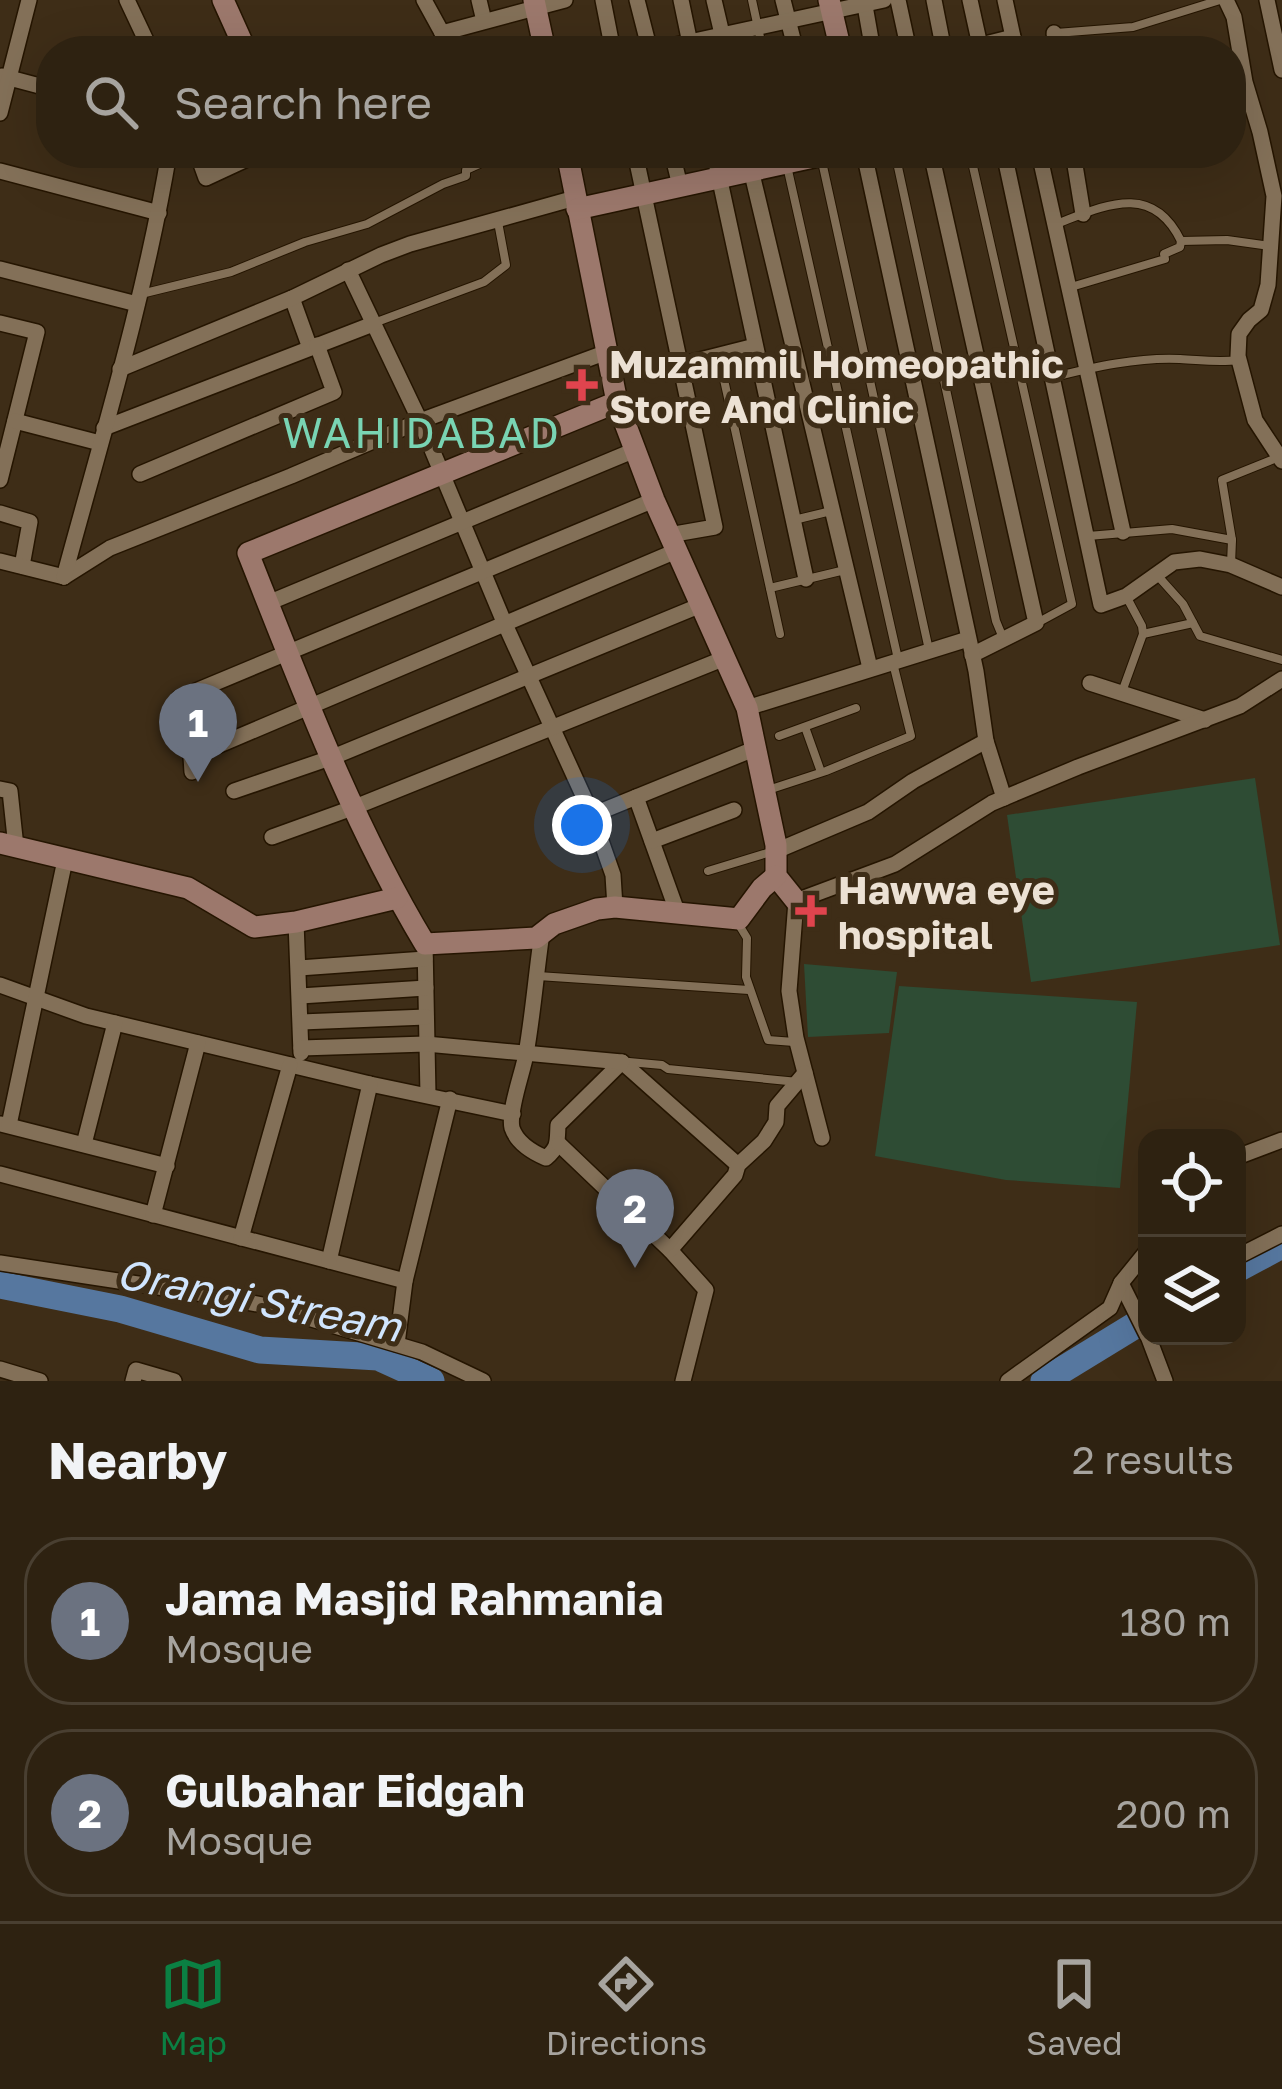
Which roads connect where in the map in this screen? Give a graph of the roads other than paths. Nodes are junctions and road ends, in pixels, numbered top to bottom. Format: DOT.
graph roads {
  1 [pos="28,0"];
  2 [pos="127,0"];
  3 [pos="223,0"];
  4 [pos="424,0"];
  5 [pos="479,0"];
  6 [pos="565,0"];
  7 [pos="603,0"];
  8 [pos="638,0"];
  9 [pos="681,0"];
  10 [pos="715,0"];
  11 [pos="752,0"];
  12 [pos="783,0"];
  13 [pos="884,0"];
  14 [pos="898,0"];
  15 [pos="934,0"];
  16 [pos="970,0"];
  17 [pos="1005,0"];
  18 [pos="1223,0"];
  19 [pos="1268,0"];
  20 [pos="864,2"];
  21 [pos="534,3"];
  22 [pos="831,6"];
  23 [pos="788,20"];
  24 [pos="484,21"];
  25 [pos="758,27"];
  26 [pos="442,33"];
  27 [pos="144,36"];
  28 [pos="239,36"];
  29 [pos="444,36"];
  30 [pos="542,36"];
  31 [pos="611,36"];
  32 [pos="646,36"];
  33 [pos="689,36"];
  34 [pos="723,36"];
  35 [pos="739,36"];
  36 [pos="760,36"];
  37 [pos="792,36"];
  38 [pos="838,36"];
  39 [pos="870,36"];
  40 [pos="906,36"];
  41 [pos="941,36"];
  42 [pos="978,36"];
  43 [pos="1012,36"];
  44 [pos="1086,36"];
  45 [pos="1237,36"];
  46 [pos="1282,70"];
  47 [pos="4,77"];
  48 [pos="36,85"];
  49 [pos="1246,85"];
  50 [pos="0,113"];
  51 [pos="167,168"];
  52 [pos="202,168"];
  53 [pos="228,168"];
  54 [pos="470,168"];
  55 [pos="570,168"];
  56 [pos="638,168"];
  57 [pos="676,168"];
  58 [pos="717,168"];
  59 [pos="737,168"];
  60 [pos="749,168"];
  61 [pos="788,168"];
  62 [pos="827,168"];
  63 [pos="867,168"];
  64 [pos="898,168"];
  65 [pos="934,168"];
  66 [pos="973,168"];
  67 [pos="1007,168"];
  68 [pos="1042,168"];
  69 [pos="1075,168"];
  70 [pos="0,171"];
  71 [pos="719,178"];
  72 [pos="680,186"];
  73 [pos="644,194"];
  74 [pos="576,203"];
  75 [pos="159,213"];
  76 [pos="1083,214"];
  77 [pos="497,220"];
  78 [pos="1055,225"];
  79 [pos="1181,241"];
  80 [pos="1270,246"];
  81 [pos="0,269"];
  82 [pos="348,270"];
  83 [pos="1070,287"];
  84 [pos="292,298"];
  85 [pos="138,299"];
  86 [pos="0,322"];
  87 [pos="373,323"];
  88 [pos="314,346"];
  89 [pos="755,346"];
  90 [pos="607,352"];
  91 [pos="718,356"];
  92 [pos="1239,360"];
  93 [pos="680,365"];
  94 [pos="120,369"];
  95 [pos="1088,369"];
  96 [pos="1052,377"];
  97 [pos="617,402"];
  98 [pos="15,421"];
  99 [pos="420,421"];
  100 [pos="102,436"];
  101 [pos="635,450"];
  102 [pos="1281,459"];
  103 [pos="442,472"];
  104 [pos="140,474"];
  105 [pos="0,480"];
  106 [pos="654,500"];
  107 [pos="833,511"];
  108 [pos="0,513"];
  109 [pos="793,520"];
  110 [pos="463,522"];
  111 [pos="1123,532"];
  112 [pos="1087,537"];
  113 [pos="1232,540"];
  114 [pos="673,543"];
  115 [pos="0,561"];
  116 [pos="1231,565"];
  117 [pos="22,566"];
  118 [pos="847,570"];
  119 [pos="484,573"];
  120 [pos="1157,574"];
  121 [pos="64,577"];
  122 [pos="806,580"];
  123 [pos="1282,587"];
  124 [pos="770,588"];
  125 [pos="1126,596"];
  126 [pos="268,603"];
  127 [pos="701,605"];
  128 [pos="504,622"];
  129 [pos="1036,623"];
  130 [pos="1193,623"];
  131 [pos="780,634"];
  132 [pos="1143,634"];
  133 [pos="1003,639"];
  134 [pos="970,647"];
  135 [pos="929,650"];
  136 [pos="289,653"];
  137 [pos="725,658"];
  138 [pos="896,660"];
  139 [pos="1282,660"];
  140 [pos="870,668"];
  141 [pos="529,674"];
  142 [pos="1282,680"];
  143 [pos="1090,683"];
  144 [pos="1121,693"];
  145 [pos="310,706"];
  146 [pos="748,708"];
  147 [pos="856,708"];
  148 [pos="1205,719"];
  149 [pos="806,727"];
  150 [pos="554,728"];
  151 [pos="779,736"];
  152 [pos="986,741"];
  153 [pos="754,749"];
  154 [pos="333,757"];
  155 [pos="821,772"];
  156 [pos="0,789"];
  157 [pos="234,790"];
  158 [pos="764,791"];
  159 [pos="636,797"];
  160 [pos="1004,798"];
  161 [pos="355,807"];
  162 [pos="734,810"];
  163 [pos="592,814"];
  164 [pos="272,837"];
  165 [pos="652,841"];
  166 [pos="5,850"];
  167 [pos="776,850"];
  168 [pos="64,860"];
  169 [pos="708,871"];
  170 [pos="776,876"];
  171 [pos="397,898"];
  172 [pos="796,901"];
  173 [pos="615,907"];
  174 [pos="678,914"];
  175 [pos="735,919"];
  176 [pos="296,922"];
  177 [pos="542,933"];
  178 [pos="425,951"];
  179 [pos="298,968"];
  180 [pos="536,976"];
  181 [pos="0,986"];
  182 [pos="425,988"];
  183 [pos="749,990"];
  184 [pos="300,996"];
  185 [pos="37,998"];
  186 [pos="426,1017"];
  187 [pos="301,1022"];
  188 [pos="115,1023"];
  189 [pos="797,1042"];
  190 [pos="198,1043"];
  191 [pos="426,1044"];
  192 [pos="301,1048"];
  193 [pos="526,1055"];
  194 [pos="622,1061"];
  195 [pos="296,1067"];
  196 [pos="802,1078"];
  197 [pos="370,1084"];
  198 [pos="428,1094"];
  199 [pos="450,1100"];
  200 [pos="513,1114"];
  201 [pos="4,1124"];
  202 [pos="822,1138"];
  203 [pos="1282,1140"];
  204 [pos="84,1144"];
  205 [pos="559,1144"];
  206 [pos="1246,1153"];
  207 [pos="738,1165"];
  208 [pos="167,1166"];
  209 [pos="0,1174"];
  210 [pos="153,1215"];
  211 [pos="1282,1234"];
  212 [pos="241,1238"];
  213 [pos="670,1250"];
  214 [pos="1246,1252"];
  215 [pos="329,1261"];
  216 [pos="1138,1262"];
  217 [pos="0,1263"];
  218 [pos="405,1281"];
  219 [pos="1121,1283"];
  220 [pos="1138,1300"];
  221 [pos="1138,1301"];
  222 [pos="1110,1308"];
  223 [pos="397,1344"];
  224 [pos="1151,1345"];
  225 [pos="0,1369"];
  226 [pos="40,1381"];
  227 [pos="133,1381"];
  228 [pos="174,1381"];
  229 [pos="483,1381"];
  230 [pos="683,1381"];
  231 [pos="1008,1381"];
  232 [pos="1165,1381"];
  1 -- 47 [label="street"];
  2 -- 27 [label="street"];
  3 -- 28 [label="street"];
  4 -- 26 [label="street"];
  5 -- 24 [label="street"];
  6 -- 21 [label="street"];
  7 -- 31 [label="street"];
  8 -- 32 [label="street"];
  9 -- 33 [label="street"];
  10 -- 34 [label="street"];
  11 -- 25 [label="lane"];
  12 -- 23 [label="street"];
  13 -- 20 [label="street"];
  14 -- 40 [label="street"];
  15 -- 41 [label="street"];
  16 -- 42 [label="street"];
  17 -- 43 [label="street"];
  18 -- 44 [label="lane"];
  18 -- 45 [label="street"];
  19 -- 46 [label="street"];
  20 -- 22 [label="street"];
  20 -- 39 [label="street"];
  21 -- 24 [label="street"];
  21 -- 30 [label="street"];
  22 -- 23 [label="street"];
  22 -- 38 [label="street"];
  23 -- 25 [label="street"];
  23 -- 37 [label="street"];
  24 -- 26 [label="street"];
  25 -- 35 [label="street"];
  25 -- 36 [label="lane"];
  26 -- 29 [label="street"];
  47 -- 48 [label="street"];
  47 -- 50 [label="street"];
  49 -- 80 [label="street"];
  51 -- 75 [label="street"];
  52 -- 53 [label="street"];
  54 -- 85 [label="lane"];
  55 -- 74 [label="street"];
  56 -- 73 [label="street"];
  57 -- 72 [label="street"];
  58 -- 71 [label="street"];
  59 -- 71 [label="street"];
  60 -- 107 [label="street"];
  61 -- 138 [label="lane"];
  62 -- 135 [label="lane"];
  63 -- 134 [label="street"];
  64 -- 133 [label="lane"];
  65 -- 129 [label="street"];
  66 -- 129 [label="lane"];
  67 -- 96 [label="street"];
  68 -- 78 [label="street"];
  69 -- 76 [label="street"];
  70 -- 75 [label="street"];
  71 -- 72 [label="street"];
  71 -- 89 [label="street"];
  72 -- 73 [label="street"];
  73 -- 74 [label="street"];
  73 -- 93 [label="street"];
  74 -- 77 [label="street"];
  74 -- 90 [label="street"];
  75 -- 85 [label="street"];
  76 -- 78 [label="lane"];
  76 -- 79 [label="lane"];
  77 -- 82 [label="street"];
  77 -- 87 [label="lane"];
  78 -- 83 [label="street"];
  79 -- 80 [label="lane"];
  79 -- 83 [label="lane"];
  80 -- 92 [label="street"];
  81 -- 85 [label="street"];
  82 -- 84 [label="street"];
  82 -- 87 [label="street"];
  83 -- 95 [label="street"];
  84 -- 88 [label="street"];
  84 -- 94 [label="street"];
  85 -- 94 [label="street"];
  86 -- 98 [label="street"];
  87 -- 88 [label="street"];
  87 -- 99 [label="street"];
  88 -- 100 [label="street"];
  88 -- 104 [label="street"];
  89 -- 91 [label="street"];
  89 -- 109 [label="street"];
  90 -- 97 [label="street"];
  90 -- 99 [label="street"];
  91 -- 93 [label="street"];
  91 -- 124 [label="lane"];
  92 -- 95 [label="lane"];
  92 -- 102 [label="street"];
  93 -- 114 [label="street"];
  94 -- 100 [label="street"];
  95 -- 96 [label="lane"];
  95 -- 111 [label="street"];
  96 -- 112 [label="street"];
  97 -- 101 [label="street"];
  97 -- 103 [label="street"];
  98 -- 100 [label="street"];
  98 -- 105 [label="street"];
  99 -- 103 [label="street"];
  99 -- 121 [label="street"];
  100 -- 121 [label="street"];
  101 -- 106 [label="street"];
  101 -- 110 [label="street"];
  102 -- 113 [label="lane"];
  103 -- 110 [label="street"];
  103 -- 126 [label="street"];
  106 -- 114 [label="street"];
  106 -- 119 [label="street"];
  107 -- 109 [label="lane"];
  107 -- 118 [label="street"];
  108 -- 117 [label="street"];
  109 -- 122 [label="street"];
  110 -- 119 [label="street"];
  110 -- 126 [label="street"];
  111 -- 112 [label="lane"];
  111 -- 113 [label="lane"];
  112 -- 125 [label="street"];
  113 -- 116 [label="lane"];
  114 -- 127 [label="street"];
  114 -- 128 [label="street"];
  115 -- 117 [label="street"];
  116 -- 120 [label="street"];
  116 -- 123 [label="street"];
  117 -- 121 [label="street"];
  118 -- 122 [label="lane"];
  118 -- 140 [label="street"];
  119 -- 128 [label="street"];
  119 -- 136 [label="street"];
  120 -- 125 [label="street"];
  120 -- 130 [label="lane"];
  122 -- 124 [label="lane"];
  124 -- 131 [label="lane"];
  125 -- 132 [label="lane"];
  126 -- 136 [label="street"];
  127 -- 137 [label="street"];
  127 -- 141 [label="street"];
  128 -- 141 [label="street"];
  128 -- 145 [label="street"];
  129 -- 133 [label="street"];
  130 -- 132 [label="lane"];
  130 -- 139 [label="lane"];
  132 -- 144 [label="lane"];
  133 -- 134 [label="street"];
  134 -- 135 [label="street"];
  134 -- 152 [label="street"];
  135 -- 138 [label="street"];
  136 -- 145 [label="street"];
  136 -- 145 [label="street"];
  137 -- 146 [label="street"];
  137 -- 150 [label="street"];
  138 -- 140 [label="street"];
  138 -- 155 [label="lane"];
  140 -- 146 [label="street"];
  141 -- 150 [label="street"];
  141 -- 154 [label="street"];
  142 -- 148 [label="street"];
  143 -- 144 [label="street"];
  144 -- 148 [label="street"];
  145 -- 154 [label="street"];
  146 -- 153 [label="street"];
  147 -- 149 [label="lane"];
  148 -- 160 [label="street"];
  149 -- 151 [label="lane"];
  149 -- 155 [label="lane"];
  150 -- 161 [label="street"];
  150 -- 163 [label="street"];
  152 -- 160 [label="street"];
  152 -- 167 [label="street"];
  153 -- 158 [label="street"];
  153 -- 159 [label="street"];
  154 -- 157 [label="street"];
  154 -- 161 [label="street"];
  155 -- 158 [label="lane"];
  156 -- 166 [label="street"];
  158 -- 167 [label="street"];
  159 -- 163 [label="street"];
  159 -- 165 [label="street"];
  160 -- 172 [label="street"];
  161 -- 164 [label="street"];
  161 -- 171 [label="street"];
  162 -- 165 [label="street"];
  163 -- 173 [label="street"];
  165 -- 174 [label="street"];
  166 -- 168 [label="street"];
  167 -- 169 [label="lane"];
  167 -- 170 [label="street"];
  168 -- 176 [label="street"];
  168 -- 185 [label="street"];
  170 -- 172 [label="street"];
  170 -- 175 [label="street"];
  171 -- 176 [label="street"];
  171 -- 178 [label="street"];
  172 -- 189 [label="street"];
  173 -- 174 [label="street"];
  173 -- 177 [label="street"];
  174 -- 175 [label="street"];
  175 -- 183 [label="lane"];
  176 -- 179 [label="street"];
  177 -- 178 [label="street"];
  177 -- 180 [label="street"];
  178 -- 179 [label="street"];
  178 -- 182 [label="street"];
  179 -- 184 [label="street"];
  180 -- 183 [label="lane"];
  180 -- 193 [label="street"];
  181 -- 185 [label="street"];
  182 -- 184 [label="street"];
  182 -- 186 [label="street"];
  183 -- 189 [label="lane"];
  184 -- 187 [label="street"];
  185 -- 188 [label="street"];
  185 -- 201 [label="street"];
  186 -- 187 [label="street"];
  186 -- 191 [label="street"];
  187 -- 192 [label="street"];
  188 -- 190 [label="street"];
  188 -- 204 [label="street"];
  189 -- 196 [label="street"];
  190 -- 195 [label="street"];
  190 -- 208 [label="street"];
  191 -- 192 [label="street"];
  191 -- 193 [label="street"];
  191 -- 198 [label="street"];
  192 -- 195 [label="street"];
  193 -- 194 [label="street"];
  193 -- 200 [label="street"];
  194 -- 196 [label="lane"];
  194 -- 205 [label="street"];
  194 -- 207 [label="street"];
  195 -- 197 [label="street"];
  195 -- 212 [label="street"];
  196 -- 202 [label="street"];
  196 -- 207 [label="street"];
  197 -- 198 [label="street"];
  197 -- 215 [label="street"];
  198 -- 199 [label="street"];
  199 -- 200 [label="street"];
  199 -- 218 [label="street"];
  200 -- 205 [label="street"];
  201 -- 204 [label="street"];
  203 -- 206 [label="street"];
  204 -- 208 [label="street"];
  205 -- 213 [label="street"];
  207 -- 213 [label="street"];
  208 -- 210 [label="street"];
  209 -- 210 [label="street"];
  210 -- 212 [label="street"];
  211 -- 214 [label="street"];
  212 -- 215 [label="street"];
  213 -- 230 [label="street"];
  215 -- 218 [label="street"];
  216 -- 219 [label="street"];
  217 -- 223 [label="street"];
  218 -- 223 [label="street"];
  219 -- 220 [label="street"];
  219 -- 222 [label="street"];
  221 -- 222 [label="street"];
  222 -- 231 [label="street"];
  223 -- 229 [label="street"];
  224 -- 232 [label="street"];
  225 -- 226 [label="street"];
  227 -- 228 [label="street"];
}
